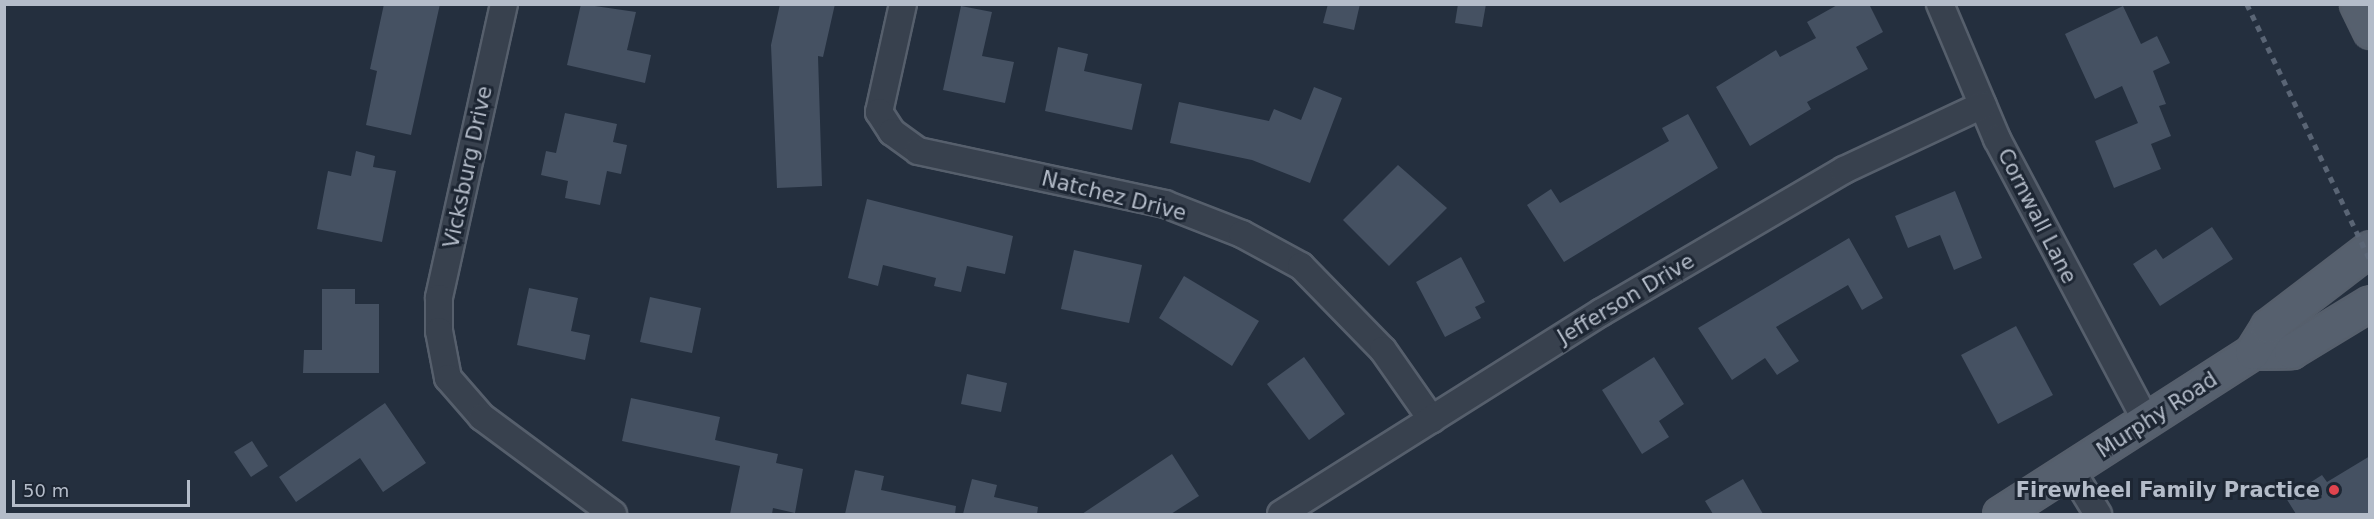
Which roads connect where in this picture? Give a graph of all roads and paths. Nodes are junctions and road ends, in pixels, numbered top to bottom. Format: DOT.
graph roads {
  1 [pos="504,4"];
  2 [pos="903,4"];
  3 [pos="1940,4"];
  4 [pos="2357,4"];
  5 [pos="2370,31"];
  6 [pos="1983,105"];
  7 [pos="2370,248"];
  8 [pos="2370,303"];
  9 [pos="2252,352"];
  10 [pos="1432,420"];
  11 [pos="2146,422"];
  12 [pos="2071,470"];
  13 [pos="613,514"];
  14 [pos="1281,514"];
  15 [pos="2000,514"];
  16 [pos="2098,514"];
  1 -- 13 [label="street, Vicksburg Drive"];
  2 -- 10 [label="street, Natchez Drive"];
  3 -- 6 [label="street, Cornwall Lane"];
  4 -- 5 [label="main road"];
  6 -- 10 [label="street, Jefferson Drive"];
  6 -- 11 [label="street, Cornwall Lane"];
  7 -- 9 [label="main road, Murphy Road"];
  8 -- 9 [label="main road"];
  9 -- 11 [label="main road, Murphy Road"];
  10 -- 14 [label="street, Jefferson Drive"];
  11 -- 12 [label="main road, Murphy Road"];
  12 -- 15 [label="main road, Murphy Road"];
  12 -- 16 [label="street"];
}
